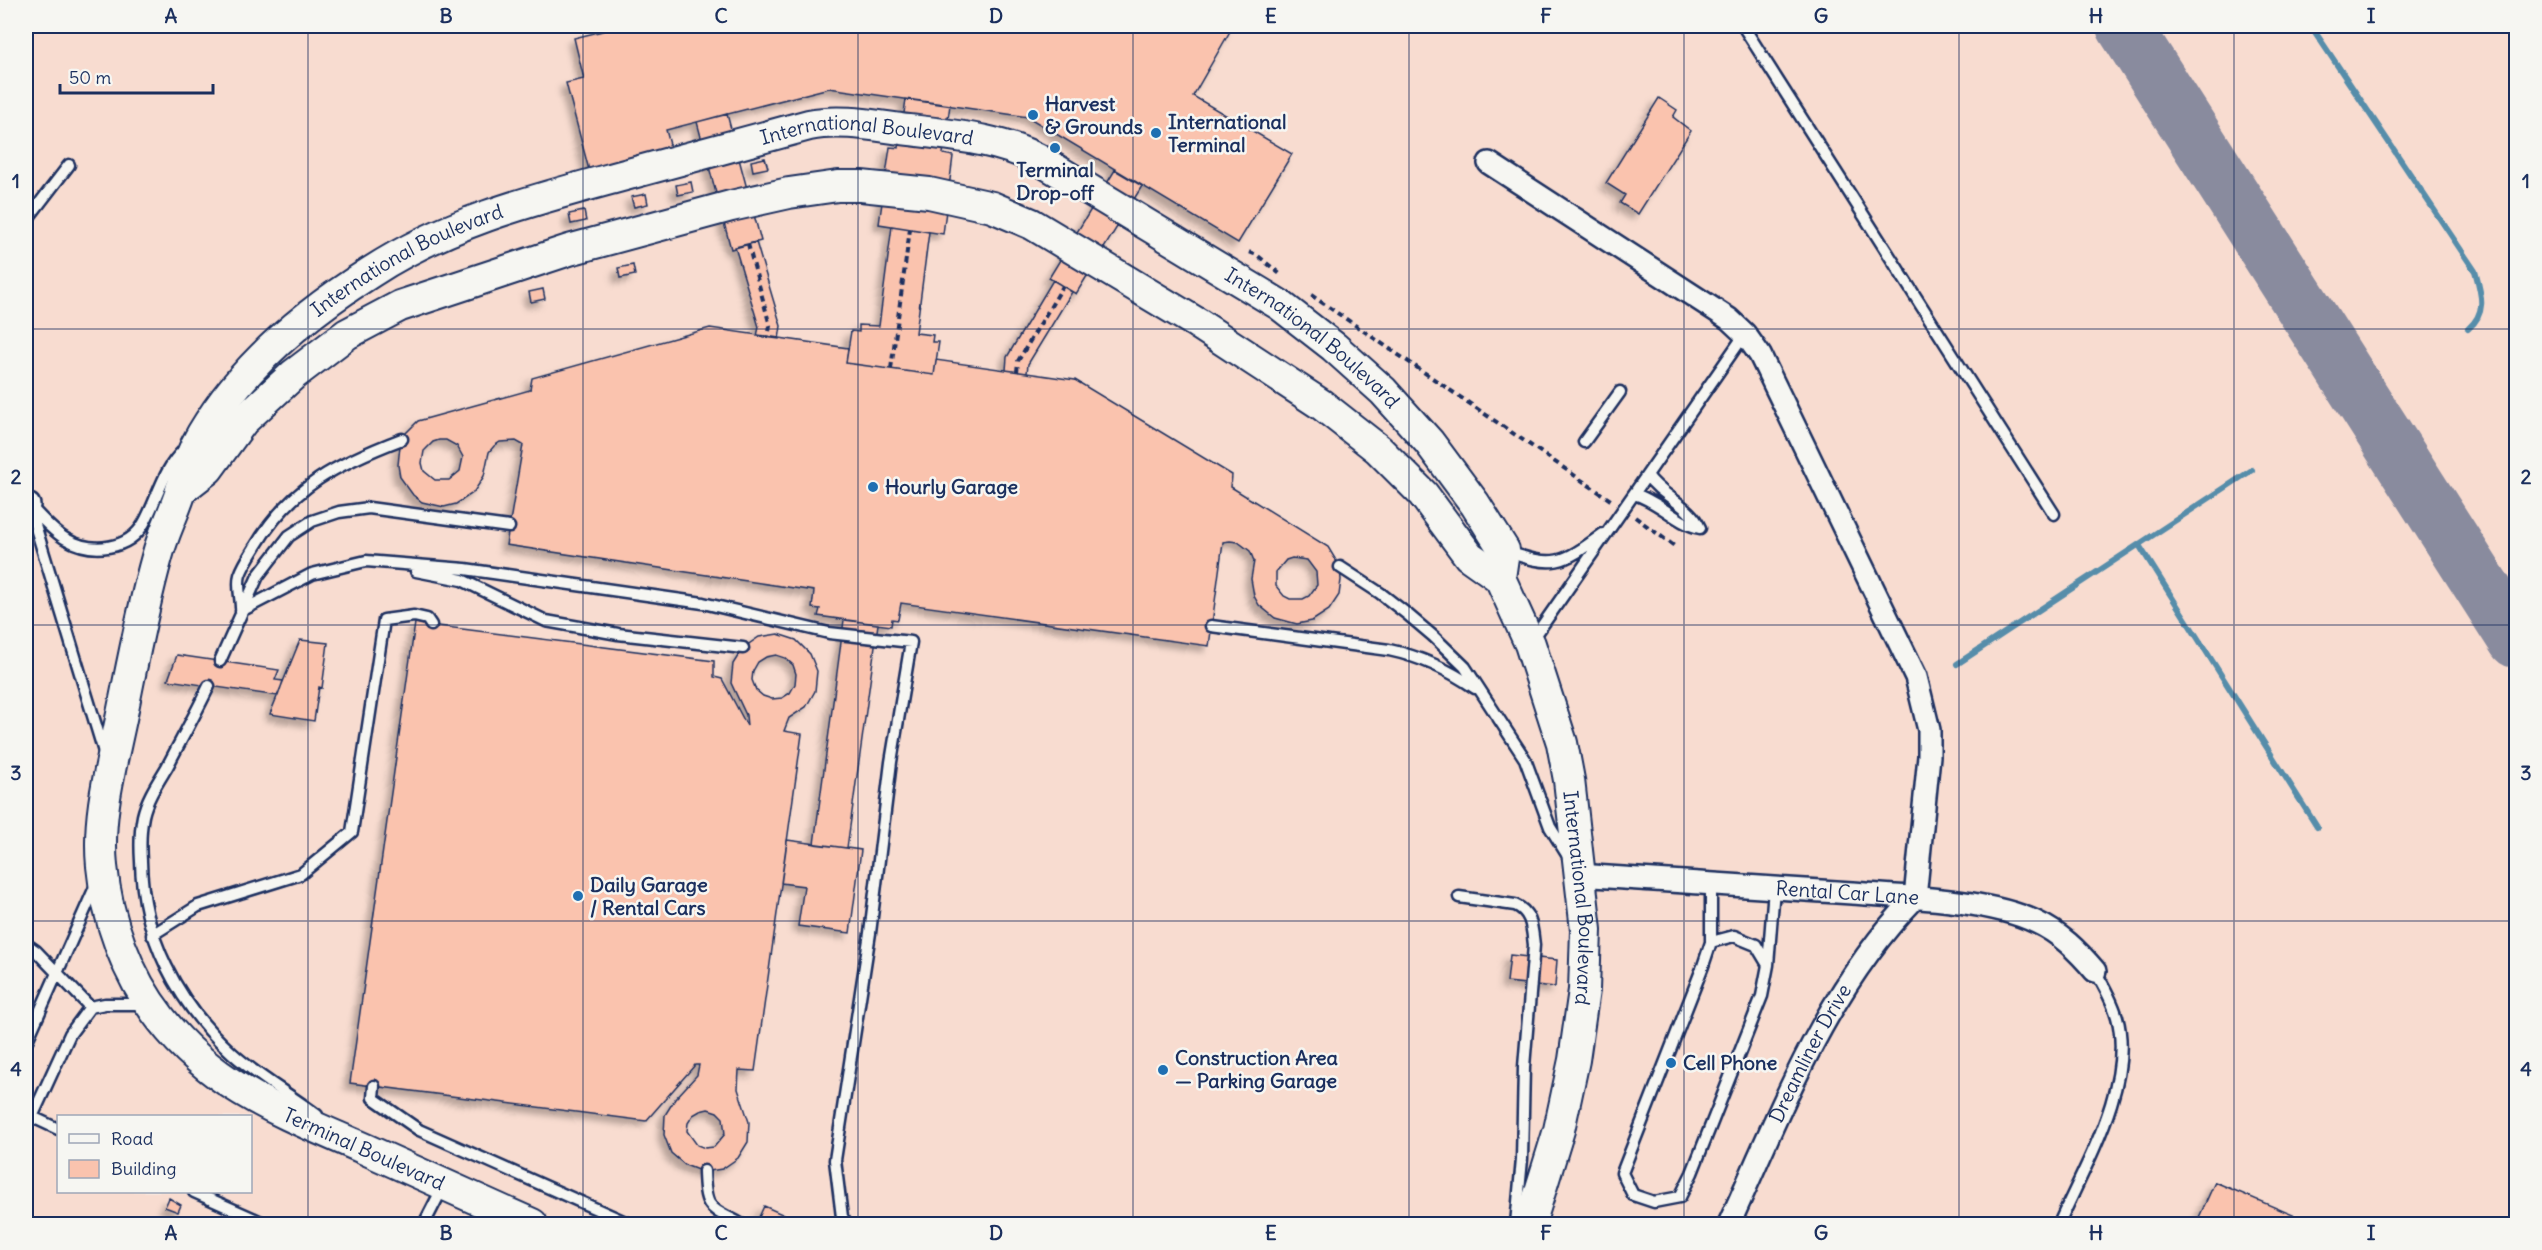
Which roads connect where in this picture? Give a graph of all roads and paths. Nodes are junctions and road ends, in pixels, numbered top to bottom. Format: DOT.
graph roads {
  1 [pos="1743,26"];
  2 [pos="1490,163"];
  3 [pos="69,165"];
  4 [pos="26,221"];
  5 [pos="910,229"];
  6 [pos="748,244"];
  7 [pos="1249,252"];
  8 [pos="1287,279"];
  9 [pos="1063,286"];
  10 [pos="1306,292"];
  11 [pos="1745,334"];
  12 [pos="768,337"];
  13 [pos="891,369"];
  14 [pos="1017,372"];
  15 [pos="1620,392"];
  16 [pos="200,436"];
  17 [pos="402,439"];
  18 [pos="1584,442"];
  19 [pos="1647,475"];
  20 [pos="181,490"];
  21 [pos="1634,494"];
  22 [pos="27,500"];
  23 [pos="1624,509"];
  24 [pos="2054,514"];
  25 [pos="509,527"];
  26 [pos="1610,528"];
  27 [pos="1677,548"];
  28 [pos="366,561"];
  29 [pos="1502,564"];
  30 [pos="1340,567"];
  31 [pos="241,611"];
  32 [pos="431,625"];
  33 [pos="1211,626"];
  34 [pos="1530,644"];
  35 [pos="742,648"];
  36 [pos="220,661"];
  37 [pos="209,686"];
  38 [pos="1480,692"];
  39 [pos="110,769"];
  40 [pos="102,871"];
  41 [pos="1578,875"];
  42 [pos="1712,884"];
  43 [pos="1774,888"];
  44 [pos="1459,897"];
  45 [pos="1915,898"];
  46 [pos="152,935"];
  47 [pos="1711,942"];
  48 [pos="26,944"];
  49 [pos="1767,965"];
  50 [pos="2095,971"];
  51 [pos="57,974"];
  52 [pos="150,1004"];
  53 [pos="90,1007"];
  54 [pos="26,1043"];
  55 [pos="374,1086"];
  56 [pos="29,1115"];
  57 [pos="57,1129"];
  58 [pos="363,1149"];
  59 [pos="704,1171"];
  60 [pos="444,1185"];
  61 [pos="198,1193"];
  62 [pos="266,1224"];
  63 [pos="424,1224"];
  64 [pos="532,1224"];
  65 [pos="630,1224"];
  66 [pos="741,1224"];
  67 [pos="847,1224"];
  68 [pos="1516,1224"];
  69 [pos="1530,1224"];
  70 [pos="1729,1224"];
  71 [pos="2059,1224"];
  1 -- 24 [label="lane"];
  2 -- 11 [label="street"];
  3 -- 4 [label="lane"];
  5 -- 13 [label="path"];
  6 -- 12 [label="path"];
  7 -- 8 [label="path"];
  9 -- 14 [label="path"];
  10 -- 23 [label="path"];
  11 -- 19 [label="lane"];
  11 -- 45 [label="street"];
  15 -- 18 [label="lane"];
  16 -- 20 [label="main road, International Boulevard"];
  16 -- 22 [label="lane"];
  16 -- 29 [label="main road, International Boulevard"];
  17 -- 31 [label="lane"];
  19 -- 21 [label="lane"];
  19 -- 21 [label="lane"];
  20 -- 29 [label="main road, International Boulevard"];
  20 -- 39 [label="main road, International Boulevard"];
  21 -- 23 [label="lane"];
  22 -- 39 [label="lane"];
  23 -- 26 [label="lane"];
  23 -- 27 [label="path"];
  25 -- 31 [label="lane"];
  26 -- 29 [label="lane"];
  26 -- 34 [label="lane"];
  28 -- 31 [label="lane"];
  28 -- 35 [label="lane"];
  28 -- 67 [label="lane"];
  29 -- 34 [label="main road, International Boulevard"];
  30 -- 38 [label="lane"];
  31 -- 36 [label="lane"];
  32 -- 46 [label="lane"];
  33 -- 38 [label="lane"];
  34 -- 41 [label="main road, International Boulevard"];
  37 -- 46 [label="lane"];
  38 -- 41 [label="lane"];
  39 -- 40 [label="main road, Terminal Boulevard"];
  40 -- 51 [label="lane"];
  40 -- 52 [label="main road, Terminal Boulevard"];
  41 -- 42 [label="street, Rental Car Lane"];
  41 -- 69 [label="main road, International Boulevard"];
  42 -- 43 [label="street, Rental Car Lane"];
  42 -- 47 [label="lane"];
  43 -- 45 [label="street, Rental Car Lane"];
  43 -- 49 [label="lane"];
  44 -- 68 [label="lane"];
  45 -- 50 [label="street, Rental Car Lane"];
  45 -- 70 [label="street, Dreamliner Drive"];
  46 -- 58 [label="lane"];
  47 -- 49 [label="lane"];
  47 -- 49 [label="lane"];
  48 -- 51 [label="lane"];
  50 -- 71 [label="lane"];
  51 -- 53 [label="lane"];
  51 -- 54 [label="lane"];
  52 -- 53 [label="lane"];
  52 -- 58 [label="main road, Terminal Boulevard"];
  53 -- 56 [label="lane"];
  55 -- 65 [label="lane"];
  56 -- 57 [label="lane"];
  58 -- 60 [label="main road, Terminal Boulevard"];
  59 -- 66 [label="lane"];
  60 -- 63 [label="lane"];
  60 -- 64 [label="main road, Terminal Boulevard"];
  61 -- 62 [label="lane"];
}
